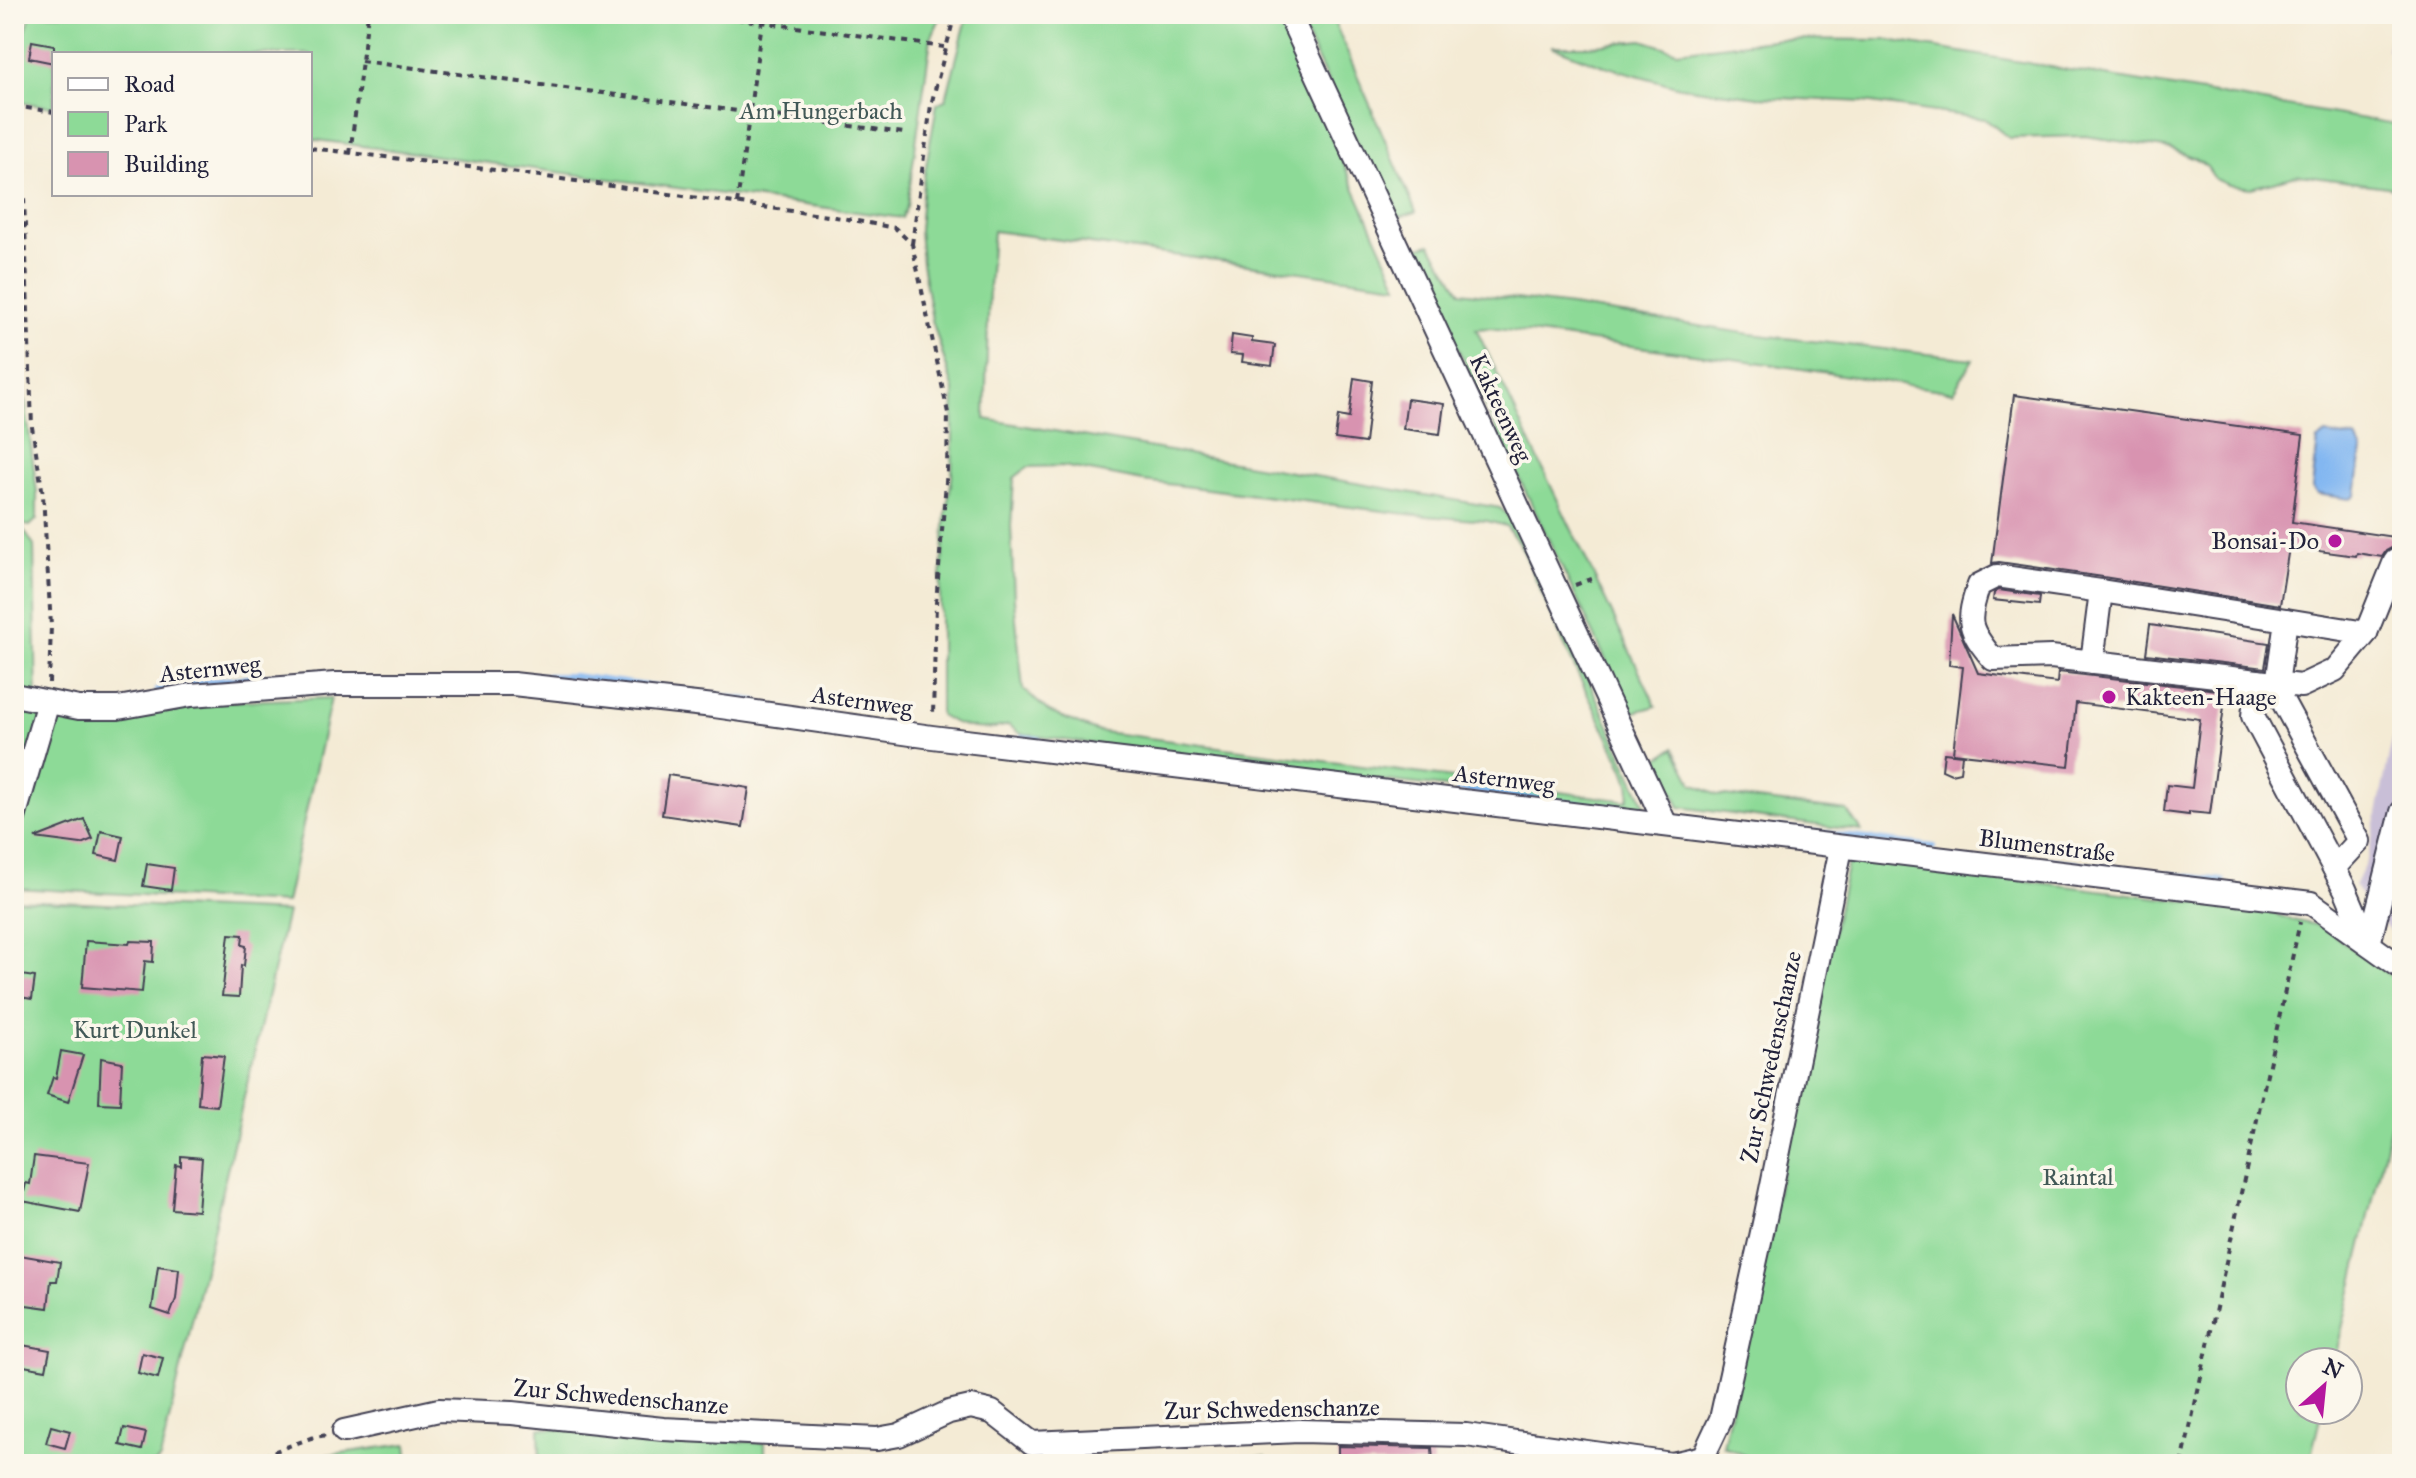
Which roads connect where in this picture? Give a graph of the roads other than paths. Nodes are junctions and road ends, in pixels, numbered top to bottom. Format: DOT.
graph roads {
  1 [pos="1289,14"];
  2 [pos="2395,561"];
  3 [pos="2101,591"];
  4 [pos="2286,620"];
  5 [pos="2366,633"];
  6 [pos="2092,662"];
  7 [pos="2267,682"];
  8 [pos="14,695"];
  9 [pos="48,702"];
  10 [pos="2402,812"];
  11 [pos="14,818"];
  12 [pos="1666,825"];
  13 [pos="1841,848"];
  14 [pos="2334,868"];
  15 [pos="2369,944"];
  16 [pos="2402,968"];
  17 [pos="344,1431"];
  1 -- 12 [label="street, Kakteenweg"];
  2 -- 5 [label="street"];
  3 -- 4 [label="street"];
  3 -- 6 [label="street"];
  3 -- 6 [label="street"];
  4 -- 5 [label="street"];
  4 -- 7 [label="street"];
  5 -- 7 [label="street"];
  6 -- 7 [label="street"];
  7 -- 14 [label="street"];
  7 -- 14 [label="street"];
  8 -- 9 [label="street, Asternweg"];
  9 -- 11 [label="street"];
  9 -- 12 [label="street, Asternweg"];
  10 -- 15 [label="street"];
  12 -- 13 [label="street, Blumenstraße"];
  13 -- 15 [label="street, Blumenstraße"];
  13 -- 17 [label="street, Zur Schwedenschanze"];
  14 -- 15 [label="street"];
  15 -- 16 [label="street, Blumenstraße"];
}
